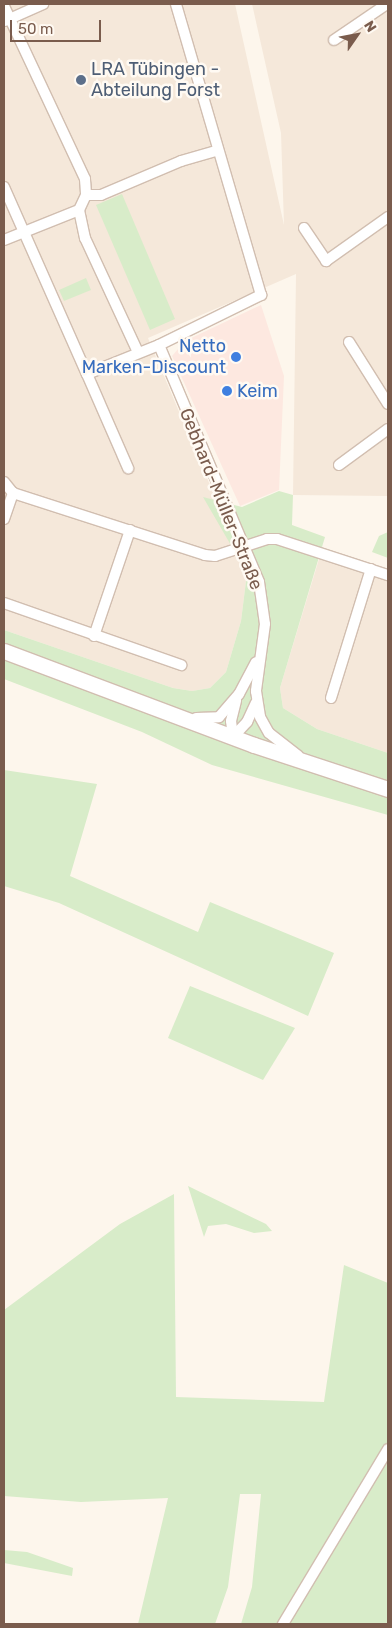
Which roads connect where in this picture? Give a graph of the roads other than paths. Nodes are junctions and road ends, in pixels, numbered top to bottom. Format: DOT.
graph roads {
  1 [pos="43,4"];
  2 [pos="176,4"];
  3 [pos="387,4"];
  4 [pos="4,6"];
  5 [pos="7,20"];
  6 [pos="334,40"];
  7 [pos="217,151"];
  8 [pos="4,187"];
  9 [pos="86,195"];
  10 [pos="79,210"];
  11 [pos="388,217"];
  12 [pos="304,228"];
  13 [pos="24,232"];
  14 [pos="4,240"];
  15 [pos="348,342"];
  16 [pos="159,345"];
  17 [pos="138,352"];
  18 [pos="87,374"];
  19 [pos="388,404"];
  20 [pos="388,429"];
  21 [pos="339,465"];
  22 [pos="128,468"];
  23 [pos="4,482"];
  24 [pos="13,493"];
  25 [pos="4,519"];
  26 [pos="130,530"];
  27 [pos="243,546"];
  28 [pos="371,570"];
  29 [pos="388,575"];
  30 [pos="4,603"];
  31 [pos="94,636"];
  32 [pos="4,651"];
  33 [pos="259,656"];
  34 [pos="181,665"];
  35 [pos="239,694"];
  36 [pos="331,698"];
  37 [pos="256,703"];
  38 [pos="174,715"];
  39 [pos="233,737"];
  40 [pos="310,764"];
  41 [pos="388,789"];
  42 [pos="388,1449"];
  43 [pos="283,1624"];
  1 -- 5 [label="street"];
  2 -- 7 [label="street"];
  3 -- 6 [label="street"];
  4 -- 5 [label="street"];
  5 -- 9 [label="street"];
  7 -- 9 [label="street"];
  7 -- 16 [label="street"];
  8 -- 13 [label="street"];
  9 -- 10 [label="street"];
  10 -- 13 [label="street"];
  10 -- 17 [label="street"];
  11 -- 12 [label="street"];
  13 -- 14 [label="street"];
  13 -- 18 [label="street"];
  15 -- 19 [label="street"];
  16 -- 17 [label="street"];
  16 -- 27 [label="street, Gebhard-Müller-Straße"];
  17 -- 18 [label="street"];
  18 -- 22 [label="street"];
  20 -- 21 [label="street"];
  23 -- 24 [label="street"];
  24 -- 25 [label="street"];
  24 -- 26 [label="street"];
  26 -- 27 [label="street"];
  26 -- 31 [label="street"];
  27 -- 28 [label="street"];
  27 -- 33 [label="street, Gebhard-Müller-Straße"];
  28 -- 29 [label="street"];
  28 -- 36 [label="street"];
  30 -- 31 [label="street"];
  31 -- 34 [label="street"];
  32 -- 38 [label="main road"];
  33 -- 35 [label="street, Gebhard-Müller-Straße"];
  33 -- 37 [label="street, Gebhard-Müller-Straße"];
  35 -- 38 [label="street, Gebhard-Müller-Straße"];
  35 -- 39 [label="street"];
  37 -- 39 [label="street, Gebhard-Müller-Straße"];
  37 -- 40 [label="street, Gebhard-Müller-Straße"];
  38 -- 39 [label="main road"];
  39 -- 40 [label="main road"];
  40 -- 41 [label="main road"];
  42 -- 43 [label="street"];
}
